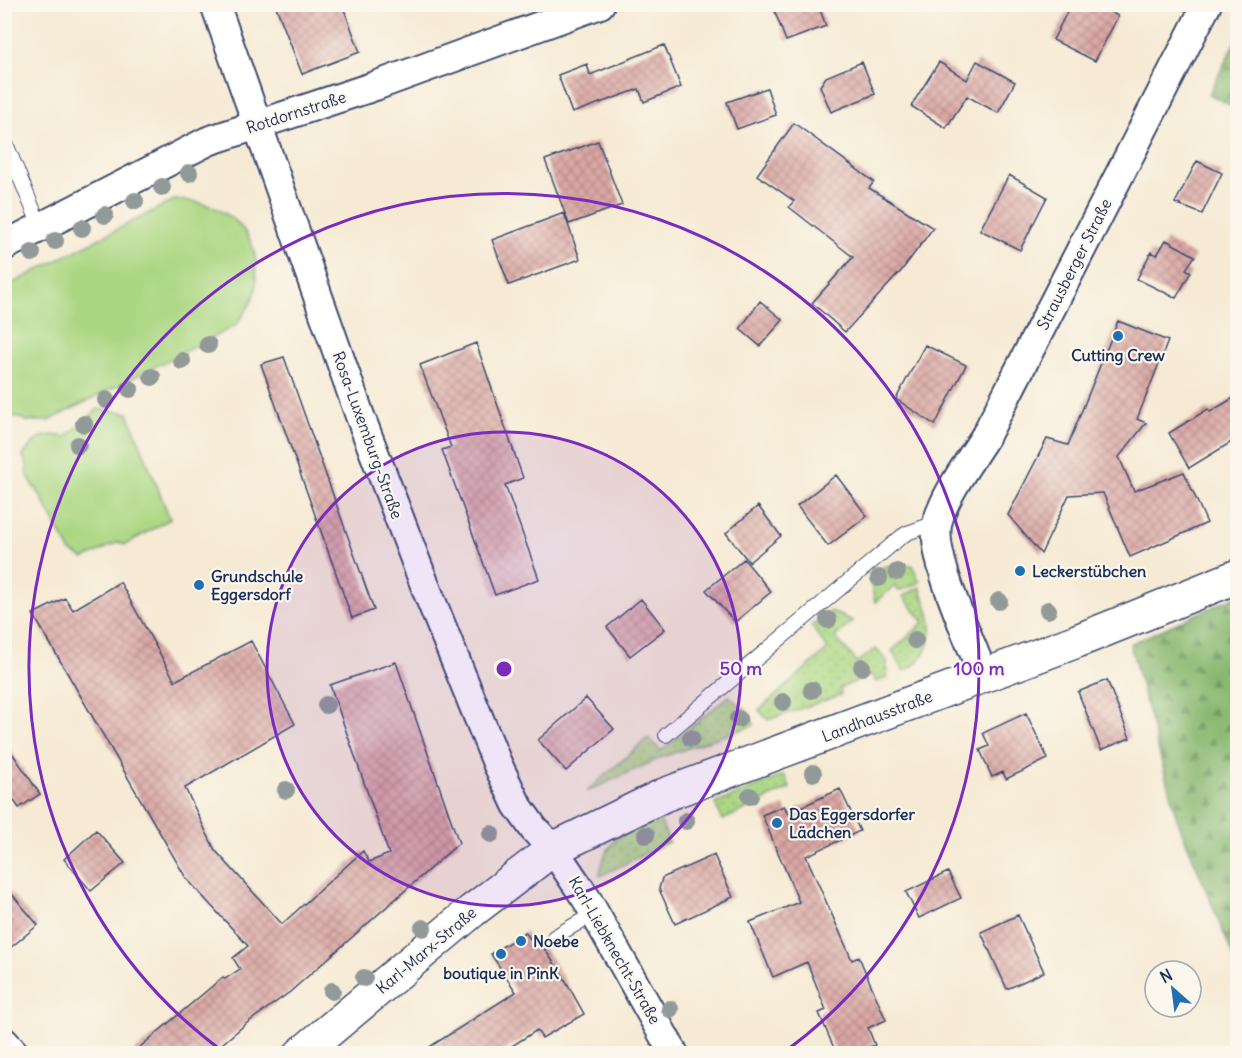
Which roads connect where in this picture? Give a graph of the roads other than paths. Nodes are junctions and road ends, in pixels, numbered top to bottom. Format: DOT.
graph roads {
  1 [pos="215,4"];
  2 [pos="600,4"];
  3 [pos="1207,4"];
  4 [pos="256,126"];
  5 [pos="4,139"];
  6 [pos="40,226"];
  7 [pos="4,246"];
  8 [pos="938,522"];
  9 [pos="1238,576"];
  10 [pos="983,675"];
  11 [pos="666,735"];
  12 [pos="553,849"];
  13 [pos="595,913"];
  14 [pos="554,937"];
  15 [pos="4,1042"];
  16 [pos="15,1053"];
  17 [pos="301,1053"];
  18 [pos="674,1053"];
  1 -- 4 [label="street, Rosa-Luxemburg-Straße"];
  2 -- 4 [label="street, Rotdornstraße"];
  3 -- 8 [label="street, Strausberger Straße"];
  4 -- 6 [label="street, Rotdornstraße"];
  4 -- 12 [label="street, Rosa-Luxemburg-Straße"];
  5 -- 6 [label="lane"];
  6 -- 7 [label="street, Rotdornstraße"];
  8 -- 10 [label="street, Strausberger Straße"];
  8 -- 11 [label="lane"];
  9 -- 10 [label="street, Landhausstraße"];
  10 -- 12 [label="street, Landhausstraße"];
  12 -- 13 [label="street, Karl-Liebknecht-Straße"];
  12 -- 17 [label="street, Karl-Marx-Straße"];
  13 -- 14 [label="lane"];
  13 -- 18 [label="street, Karl-Liebknecht-Straße"];
  15 -- 16 [label="street"];
}
